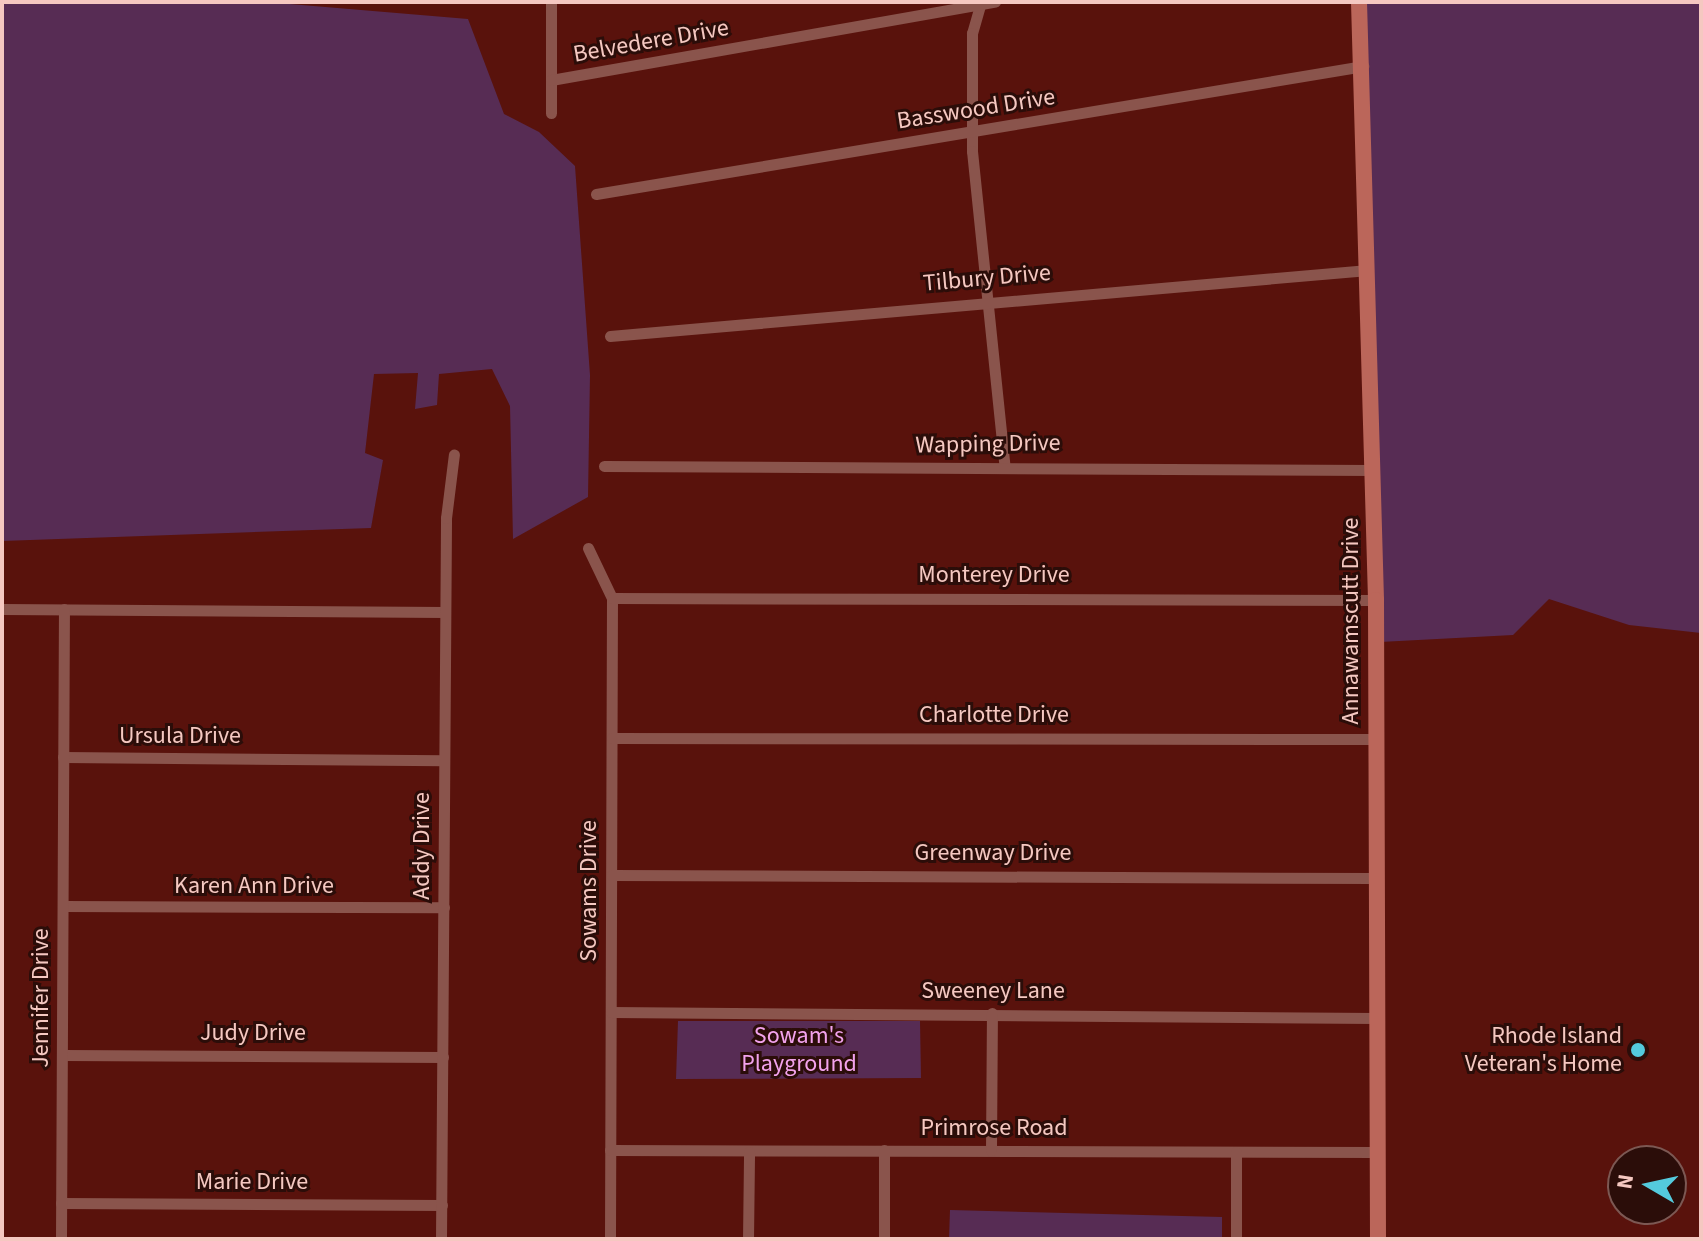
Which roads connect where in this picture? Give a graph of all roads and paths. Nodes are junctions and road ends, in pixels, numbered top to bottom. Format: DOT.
graph roads {
  1 [pos="551,2"];
  2 [pos="995,2"];
  3 [pos="1359,2"];
  4 [pos="981,3"];
  5 [pos="1363,66"];
  6 [pos="551,80"];
  7 [pos="551,113"];
  8 [pos="972,133"];
  9 [pos="596,194"];
  10 [pos="1368,270"];
  11 [pos="990,300"];
  12 [pos="610,336"];
  13 [pos="454,454"];
  14 [pos="1004,463"];
  15 [pos="604,466"];
  16 [pos="1373,470"];
  17 [pos="588,548"];
  18 [pos="612,598"];
  19 [pos="1376,600"];
  20 [pos="2,609"];
  21 [pos="64,609"];
  22 [pos="445,612"];
  23 [pos="612,738"];
  24 [pos="1375,739"];
  25 [pos="63,757"];
  26 [pos="444,760"];
  27 [pos="612,875"];
  28 [pos="1375,878"];
  29 [pos="63,906"];
  30 [pos="444,907"];
  31 [pos="611,1012"];
  32 [pos="992,1013"];
  33 [pos="1375,1018"];
  34 [pos="63,1055"];
  35 [pos="443,1057"];
  36 [pos="610,1150"];
  37 [pos="884,1150"];
  38 [pos="991,1150"];
  39 [pos="749,1152"];
  40 [pos="1236,1152"];
  41 [pos="1377,1152"];
  42 [pos="61,1203"];
  43 [pos="442,1205"];
  44 [pos="61,1239"];
  45 [pos="441,1239"];
  46 [pos="610,1239"];
  47 [pos="748,1239"];
  48 [pos="884,1239"];
  49 [pos="1236,1239"];
  50 [pos="1378,1239"];
  1 -- 6 [label="street"];
  2 -- 4 [label="street, Belvedere Drive"];
  3 -- 5 [label="street, Annawamscutt Drive"];
  4 -- 6 [label="street, Belvedere Drive"];
  4 -- 8 [label="street"];
  5 -- 8 [label="street, Basswood Drive"];
  5 -- 10 [label="street, Annawamscutt Drive"];
  6 -- 7 [label="street"];
  8 -- 9 [label="street, Basswood Drive"];
  8 -- 11 [label="street"];
  10 -- 11 [label="street, Tilbury Drive"];
  10 -- 16 [label="street, Annawamscutt Drive"];
  11 -- 12 [label="street, Tilbury Drive"];
  11 -- 14 [label="street"];
  13 -- 22 [label="street, Addy Drive"];
  14 -- 15 [label="street, Wapping Drive"];
  14 -- 16 [label="street, Wapping Drive"];
  16 -- 19 [label="street, Annawamscutt Drive"];
  17 -- 18 [label="street, Sowams Drive"];
  18 -- 19 [label="street, Monterey Drive"];
  18 -- 23 [label="street, Sowams Drive"];
  19 -- 24 [label="street, Annawamscutt Drive"];
  20 -- 21 [label="street"];
  21 -- 22 [label="street"];
  21 -- 25 [label="street"];
  22 -- 26 [label="street, Addy Drive"];
  23 -- 24 [label="street, Charlotte Drive"];
  23 -- 27 [label="street, Sowams Drive"];
  24 -- 28 [label="street, Annawamscutt Drive"];
  25 -- 26 [label="street, Ursula Drive"];
  25 -- 29 [label="street, Jennifer Drive"];
  26 -- 30 [label="street, Addy Drive"];
  27 -- 28 [label="street, Greenway Drive"];
  27 -- 31 [label="street, Sowams Drive"];
  28 -- 33 [label="street, Annawamscutt Drive"];
  29 -- 30 [label="street, Karen Ann Drive"];
  29 -- 34 [label="street, Jennifer Drive"];
  30 -- 35 [label="street, Addy Drive"];
  31 -- 32 [label="street, Sweeney Lane"];
  31 -- 36 [label="street, Sowams Drive"];
  32 -- 33 [label="street, Sweeney Lane"];
  32 -- 38 [label="street"];
  33 -- 41 [label="street, Annawamscutt Drive"];
  34 -- 35 [label="street, Judy Drive"];
  34 -- 42 [label="street, Jennifer Drive"];
  35 -- 43 [label="street, Addy Drive"];
  36 -- 39 [label="street, Primrose Road"];
  36 -- 46 [label="street, Sowams Drive"];
  37 -- 38 [label="street, Primrose Road"];
  37 -- 39 [label="street, Primrose Road"];
  37 -- 48 [label="street"];
  38 -- 40 [label="street, Primrose Road"];
  39 -- 47 [label="street"];
  40 -- 41 [label="street, Primrose Road"];
  40 -- 49 [label="street"];
  41 -- 50 [label="street, Annawamscutt Drive"];
  42 -- 43 [label="street, Marie Drive"];
  42 -- 44 [label="street, Jennifer Drive"];
  43 -- 45 [label="street, Addy Drive"];
}
